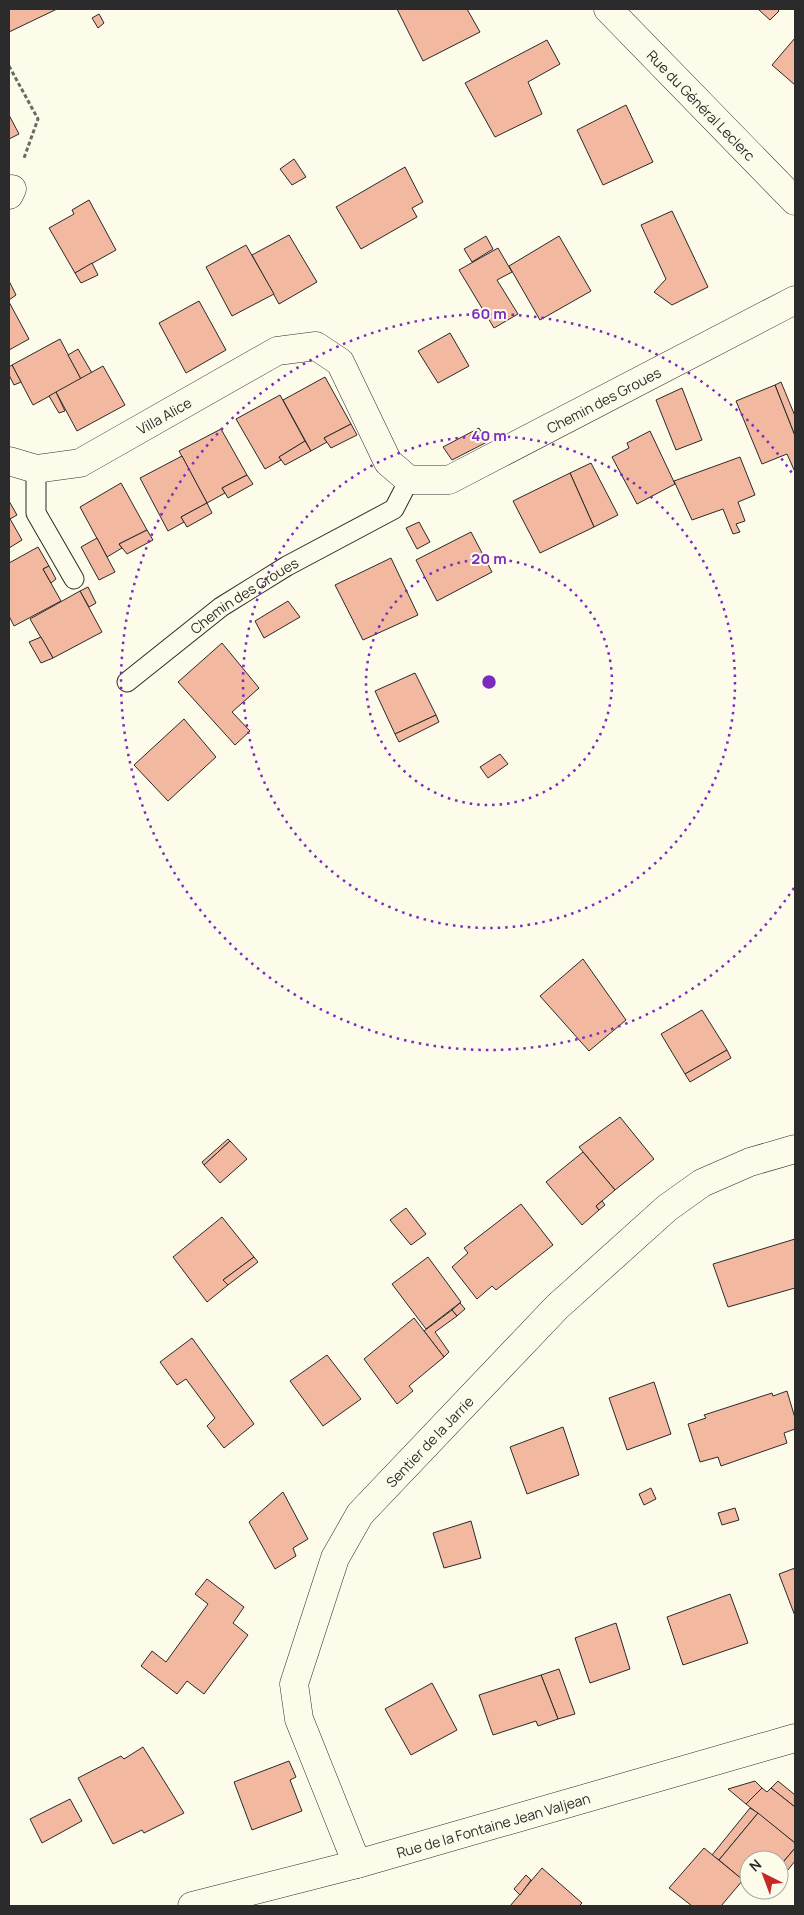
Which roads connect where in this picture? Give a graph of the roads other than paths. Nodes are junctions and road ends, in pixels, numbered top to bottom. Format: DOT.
graph roads {
  1 [pos="608,9"];
  2 [pos="795,201"];
  3 [pos="794,298"];
  4 [pos="9,461"];
  5 [pos="36,469"];
  6 [pos="409,480"];
  7 [pos="74,579"];
  8 [pos="127,682"];
  9 [pos="795,1149"];
  10 [pos="795,1738"];
  11 [pos="357,1864"];
  12 [pos="192,1906"];
  1 -- 2 [label="street, Rue du Général Leclerc"];
  3 -- 6 [label="street, Chemin des Groues"];
  4 -- 5 [label="street, Villa Alice"];
  5 -- 6 [label="street, Villa Alice"];
  5 -- 7 [label="lane"];
  6 -- 8 [label="lane, Chemin des Groues"];
  9 -- 11 [label="street, Sentier de la Jarrie"];
  10 -- 11 [label="street, Rue de la Fontaine Jean Valjean"];
  11 -- 12 [label="street, Rue de la Fontaine Jean Valjean"];
}
